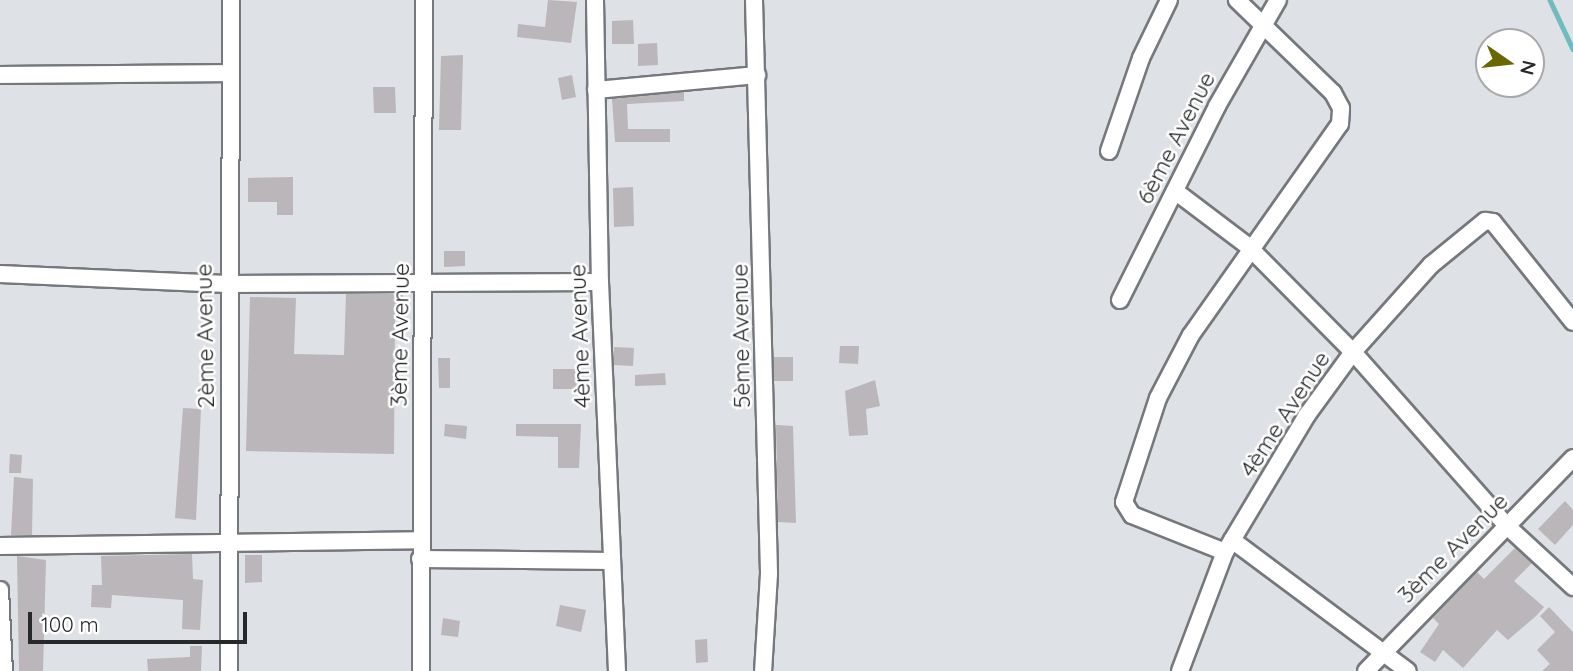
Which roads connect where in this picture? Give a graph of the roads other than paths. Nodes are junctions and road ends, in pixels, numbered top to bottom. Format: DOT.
graph roads {
  1 [pos="231,0"];
  2 [pos="424,0"];
  3 [pos="595,0"];
  4 [pos="754,0"];
  5 [pos="1169,0"];
  6 [pos="1237,0"];
  7 [pos="1278,0"];
  8 [pos="1260,24"];
  9 [pos="229,73"];
  10 [pos="0,75"];
  11 [pos="757,75"];
  12 [pos="596,90"];
  13 [pos="1109,151"];
  14 [pos="1175,191"];
  15 [pos="1248,246"];
  16 [pos="0,274"];
  17 [pos="600,282"];
  18 [pos="227,284"];
  19 [pos="424,285"];
  20 [pos="1120,300"];
  21 [pos="1573,322"];
  22 [pos="1353,352"];
  23 [pos="1573,458"];
  24 [pos="1507,526"];
  25 [pos="231,540"];
  26 [pos="419,540"];
  27 [pos="0,546"];
  28 [pos="1228,546"];
  29 [pos="419,559"];
  30 [pos="612,561"];
  31 [pos="1573,587"];
  32 [pos="0,590"];
  33 [pos="1382,650"];
  34 [pos="4,671"];
  35 [pos="229,671"];
  36 [pos="421,671"];
  37 [pos="617,671"];
  38 [pos="763,671"];
  39 [pos="1180,671"];
  40 [pos="1366,671"];
  41 [pos="1408,671"];
  1 -- 9 [label="street, 2ème Avenue"];
  2 -- 19 [label="street, 3ème Avenue"];
  3 -- 12 [label="street, 4ème Avenue"];
  4 -- 11 [label="street, 5ème Avenue"];
  5 -- 13 [label="street"];
  6 -- 8 [label="street"];
  7 -- 8 [label="street, 6ème Avenue"];
  8 -- 14 [label="street, 6ème Avenue"];
  8 -- 15 [label="street"];
  9 -- 10 [label="street"];
  9 -- 18 [label="street, 2ème Avenue"];
  11 -- 12 [label="street"];
  11 -- 38 [label="street, 5ème Avenue"];
  12 -- 17 [label="street, 4ème Avenue"];
  14 -- 15 [label="street"];
  14 -- 20 [label="street, 6ème Avenue"];
  15 -- 22 [label="street"];
  15 -- 28 [label="street"];
  16 -- 18 [label="street"];
  17 -- 19 [label="street"];
  17 -- 30 [label="street, 4ème Avenue"];
  18 -- 19 [label="street"];
  18 -- 25 [label="street, 2ème Avenue"];
  19 -- 26 [label="street, 3ème Avenue"];
  21 -- 22 [label="street, 4ème Avenue"];
  22 -- 24 [label="street"];
  22 -- 28 [label="street, 4ème Avenue"];
  23 -- 24 [label="street, 3ème Avenue"];
  24 -- 31 [label="street"];
  24 -- 33 [label="street, 3ème Avenue"];
  25 -- 26 [label="street"];
  25 -- 27 [label="street"];
  25 -- 35 [label="street, 2ème Avenue"];
  26 -- 29 [label="street, 3ème Avenue"];
  28 -- 33 [label="street"];
  28 -- 39 [label="street, 4ème Avenue"];
  29 -- 30 [label="street"];
  29 -- 36 [label="street, 3ème Avenue"];
  30 -- 37 [label="street, 4ème Avenue"];
  32 -- 34 [label="street"];
  33 -- 40 [label="street, 3ème Avenue"];
  33 -- 41 [label="street"];
}
